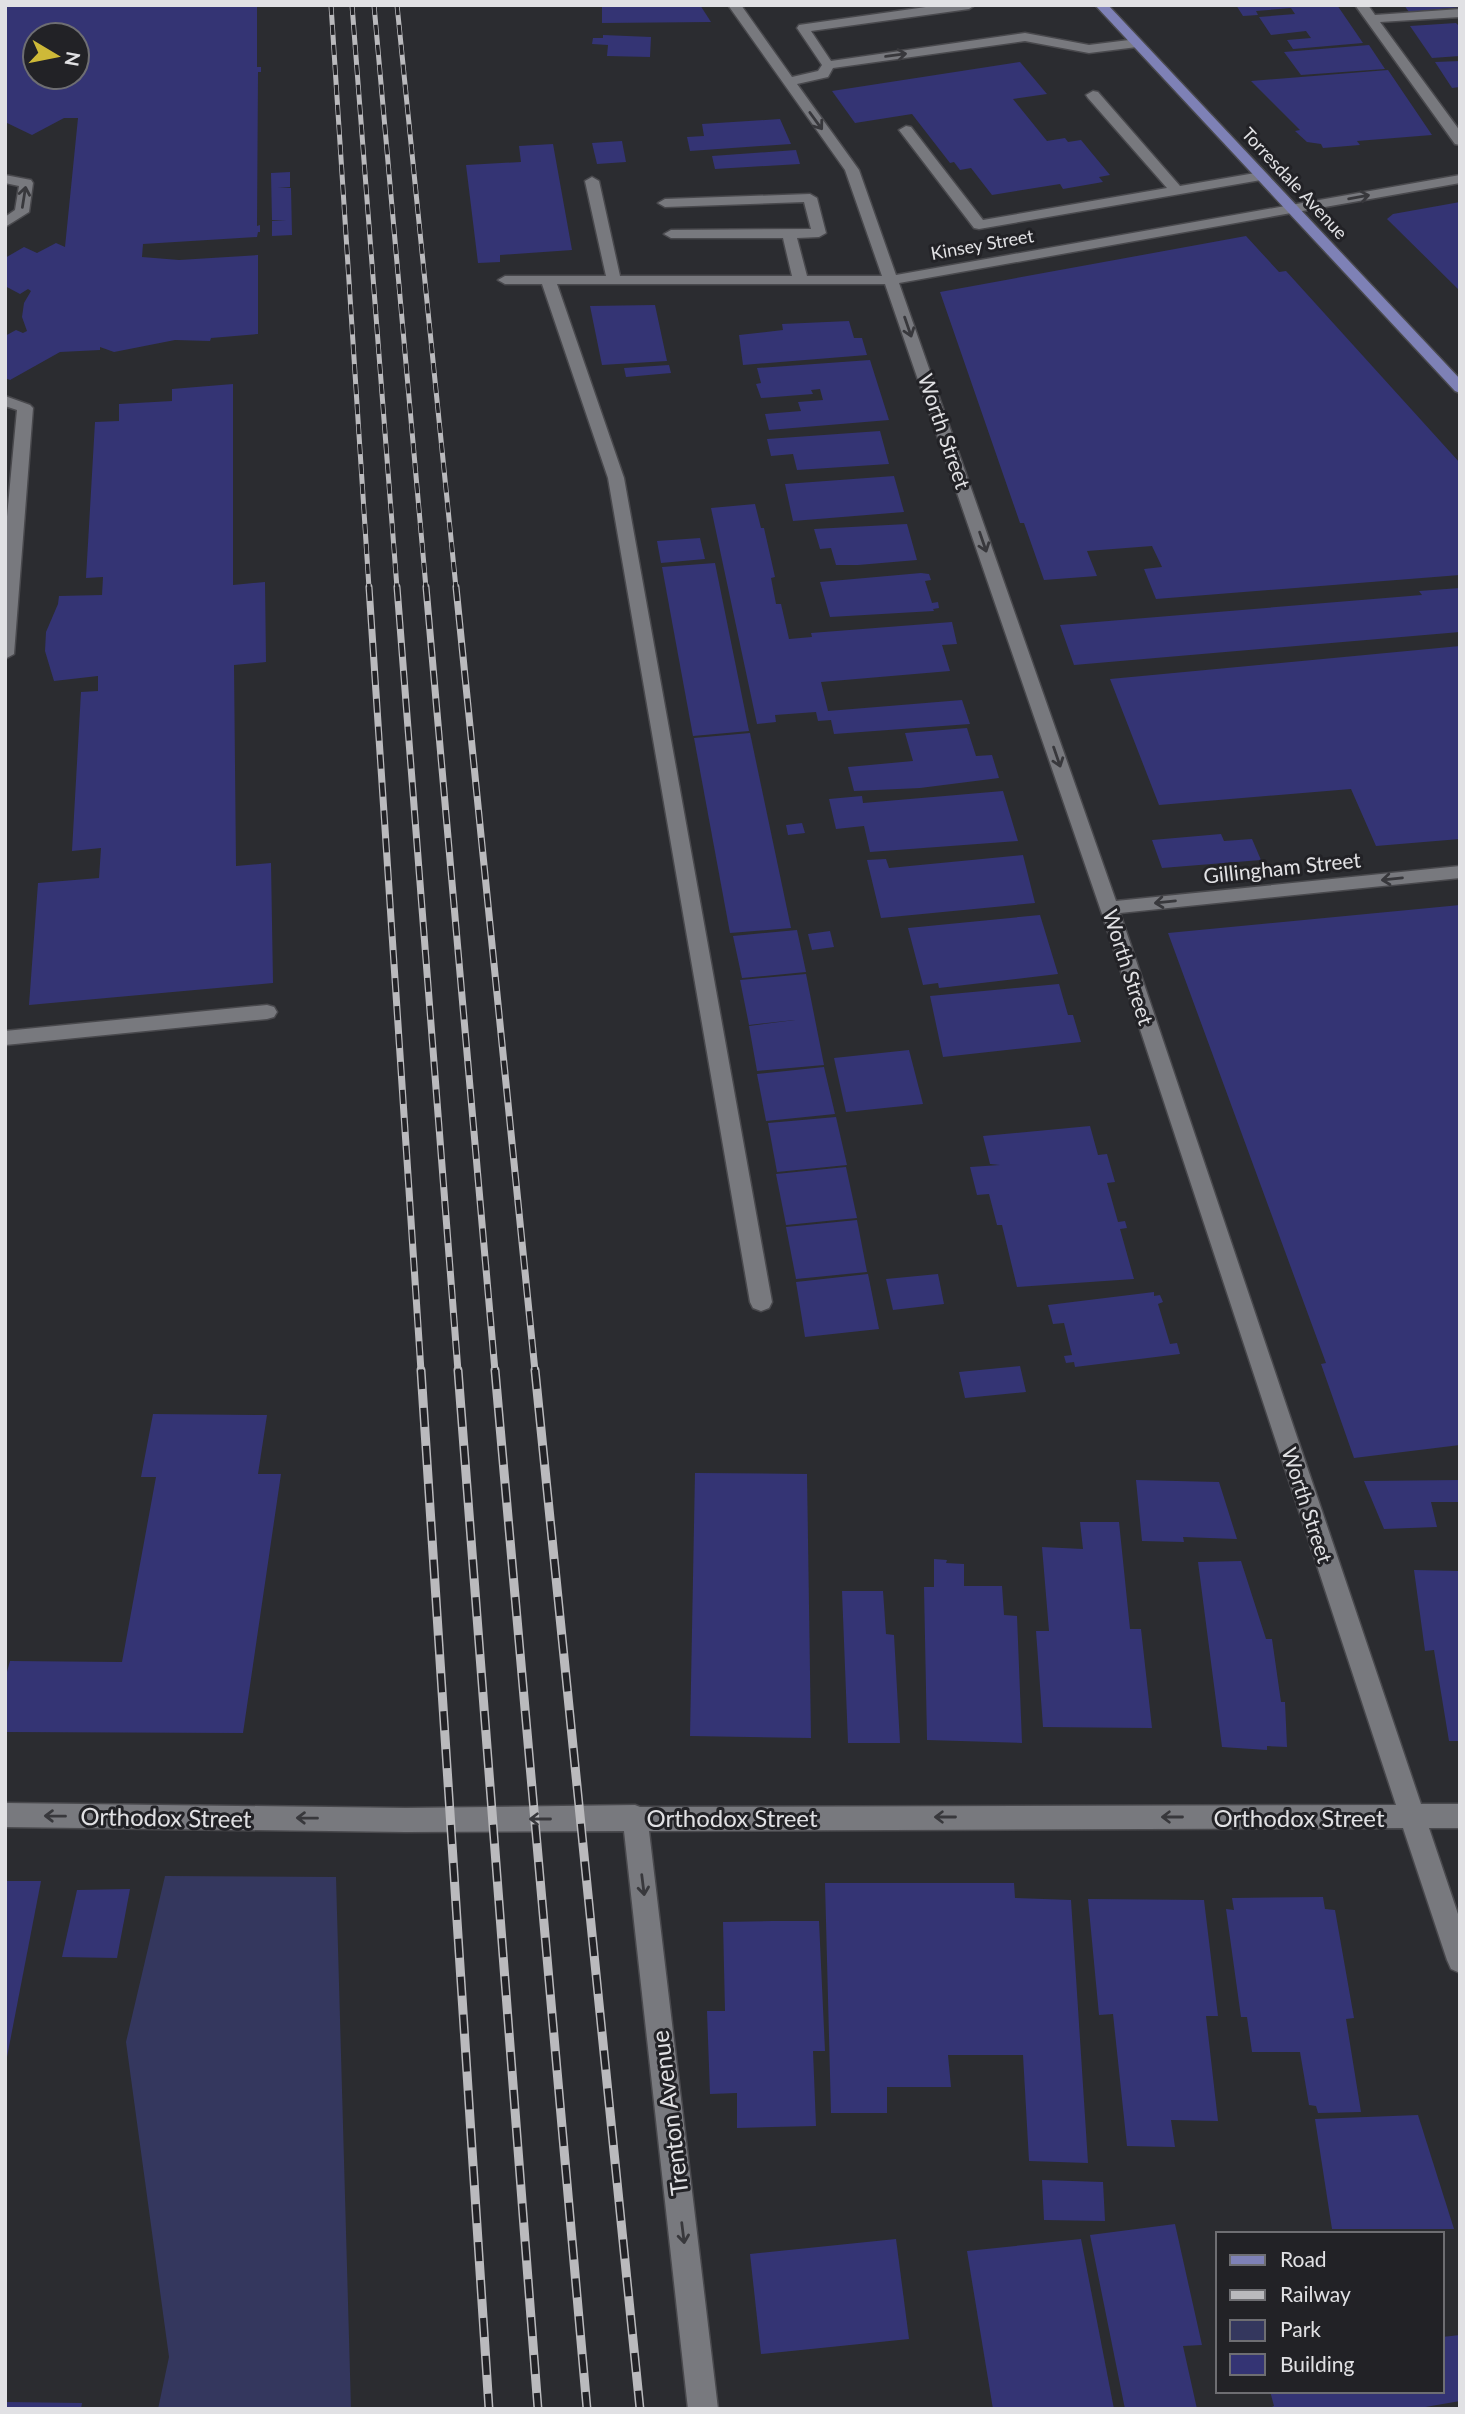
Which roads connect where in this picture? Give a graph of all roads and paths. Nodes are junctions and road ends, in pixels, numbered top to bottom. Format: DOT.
graph roads {
  1 [pos="734,5"];
  2 [pos="969,5"];
  3 [pos="1101,5"];
  4 [pos="1361,5"];
  5 [pos="1460,13"];
  6 [pos="1370,19"];
  7 [pos="1137,43"];
  8 [pos="828,65"];
  9 [pos="789,82"];
  10 [pos="1093,94"];
  11 [pos="906,130"];
  12 [pos="1460,141"];
  13 [pos="1261,176"];
  14 [pos="5,179"];
  15 [pos="1460,179"];
  16 [pos="592,181"];
  17 [pos="1177,191"];
  18 [pos="665,203"];
  19 [pos="1292,208"];
  20 [pos="5,223"];
  21 [pos="671,234"];
  22 [pos="789,234"];
  23 [pos="505,280"];
  24 [pos="892,280"];
  25 [pos="548,281"];
  26 [pos="614,281"];
  27 [pos="802,281"];
  28 [pos="1460,388"];
  29 [pos="5,401"];
  30 [pos="7,600"];
  31 [pos="5,654"];
  32 [pos="1460,872"];
  33 [pos="1109,908"];
  34 [pos="267,1012"];
  35 [pos="5,1038"];
  36 [pos="761,1302"];
  37 [pos="5,1815"];
  38 [pos="1460,1816"];
  39 [pos="635,1817"];
  40 [pos="1412,1817"];
  41 [pos="1460,1960"];
  42 [pos="703,2409"];
  1 -- 9 [label="street, Worth Street"];
  2 -- 8 [label="street"];
  3 -- 7 [label="main road, Torresdale Avenue"];
  4 -- 6 [label="street"];
  5 -- 6 [label="street"];
  6 -- 12 [label="street"];
  8 -- 7 [label="street, one-way"];
  7 -- 13 [label="main road, Torresdale Avenue"];
  8 -- 9 [label="street"];
  9 -- 24 [label="street, Worth Street, one-way"];
  10 -- 17 [label="street"];
  11 -- 17 [label="street"];
  13 -- 17 [label="street"];
  13 -- 19 [label="main road, Torresdale Avenue"];
  20 -- 14 [label="street, one-way"];
  19 -- 15 [label="street, Kinsey Street, one-way"];
  16 -- 26 [label="street"];
  18 -- 22 [label="street"];
  19 -- 24 [label="street, Kinsey Street"];
  19 -- 28 [label="main road, Torresdale Avenue"];
  21 -- 22 [label="street"];
  22 -- 27 [label="street"];
  23 -- 25 [label="street, Kinsey Street"];
  24 -- 27 [label="street, Kinsey Street"];
  24 -- 33 [label="street, Worth Street, one-way"];
  25 -- 26 [label="street, Kinsey Street"];
  25 -- 36 [label="street"];
  26 -- 27 [label="street, Kinsey Street"];
  29 -- 30 [label="street"];
  30 -- 31 [label="street"];
  32 -- 33 [label="street, Gillingham Street, one-way"];
  33 -- 40 [label="street, Worth Street"];
  34 -- 35 [label="street"];
  39 -- 37 [label="street, Orthodox Street, one-way"];
  38 -- 40 [label="street, Orthodox Street"];
  40 -- 39 [label="street, Orthodox Street, one-way"];
  39 -- 42 [label="street, Trenton Avenue, one-way"];
  40 -- 41 [label="street, Worth Street"];
}
